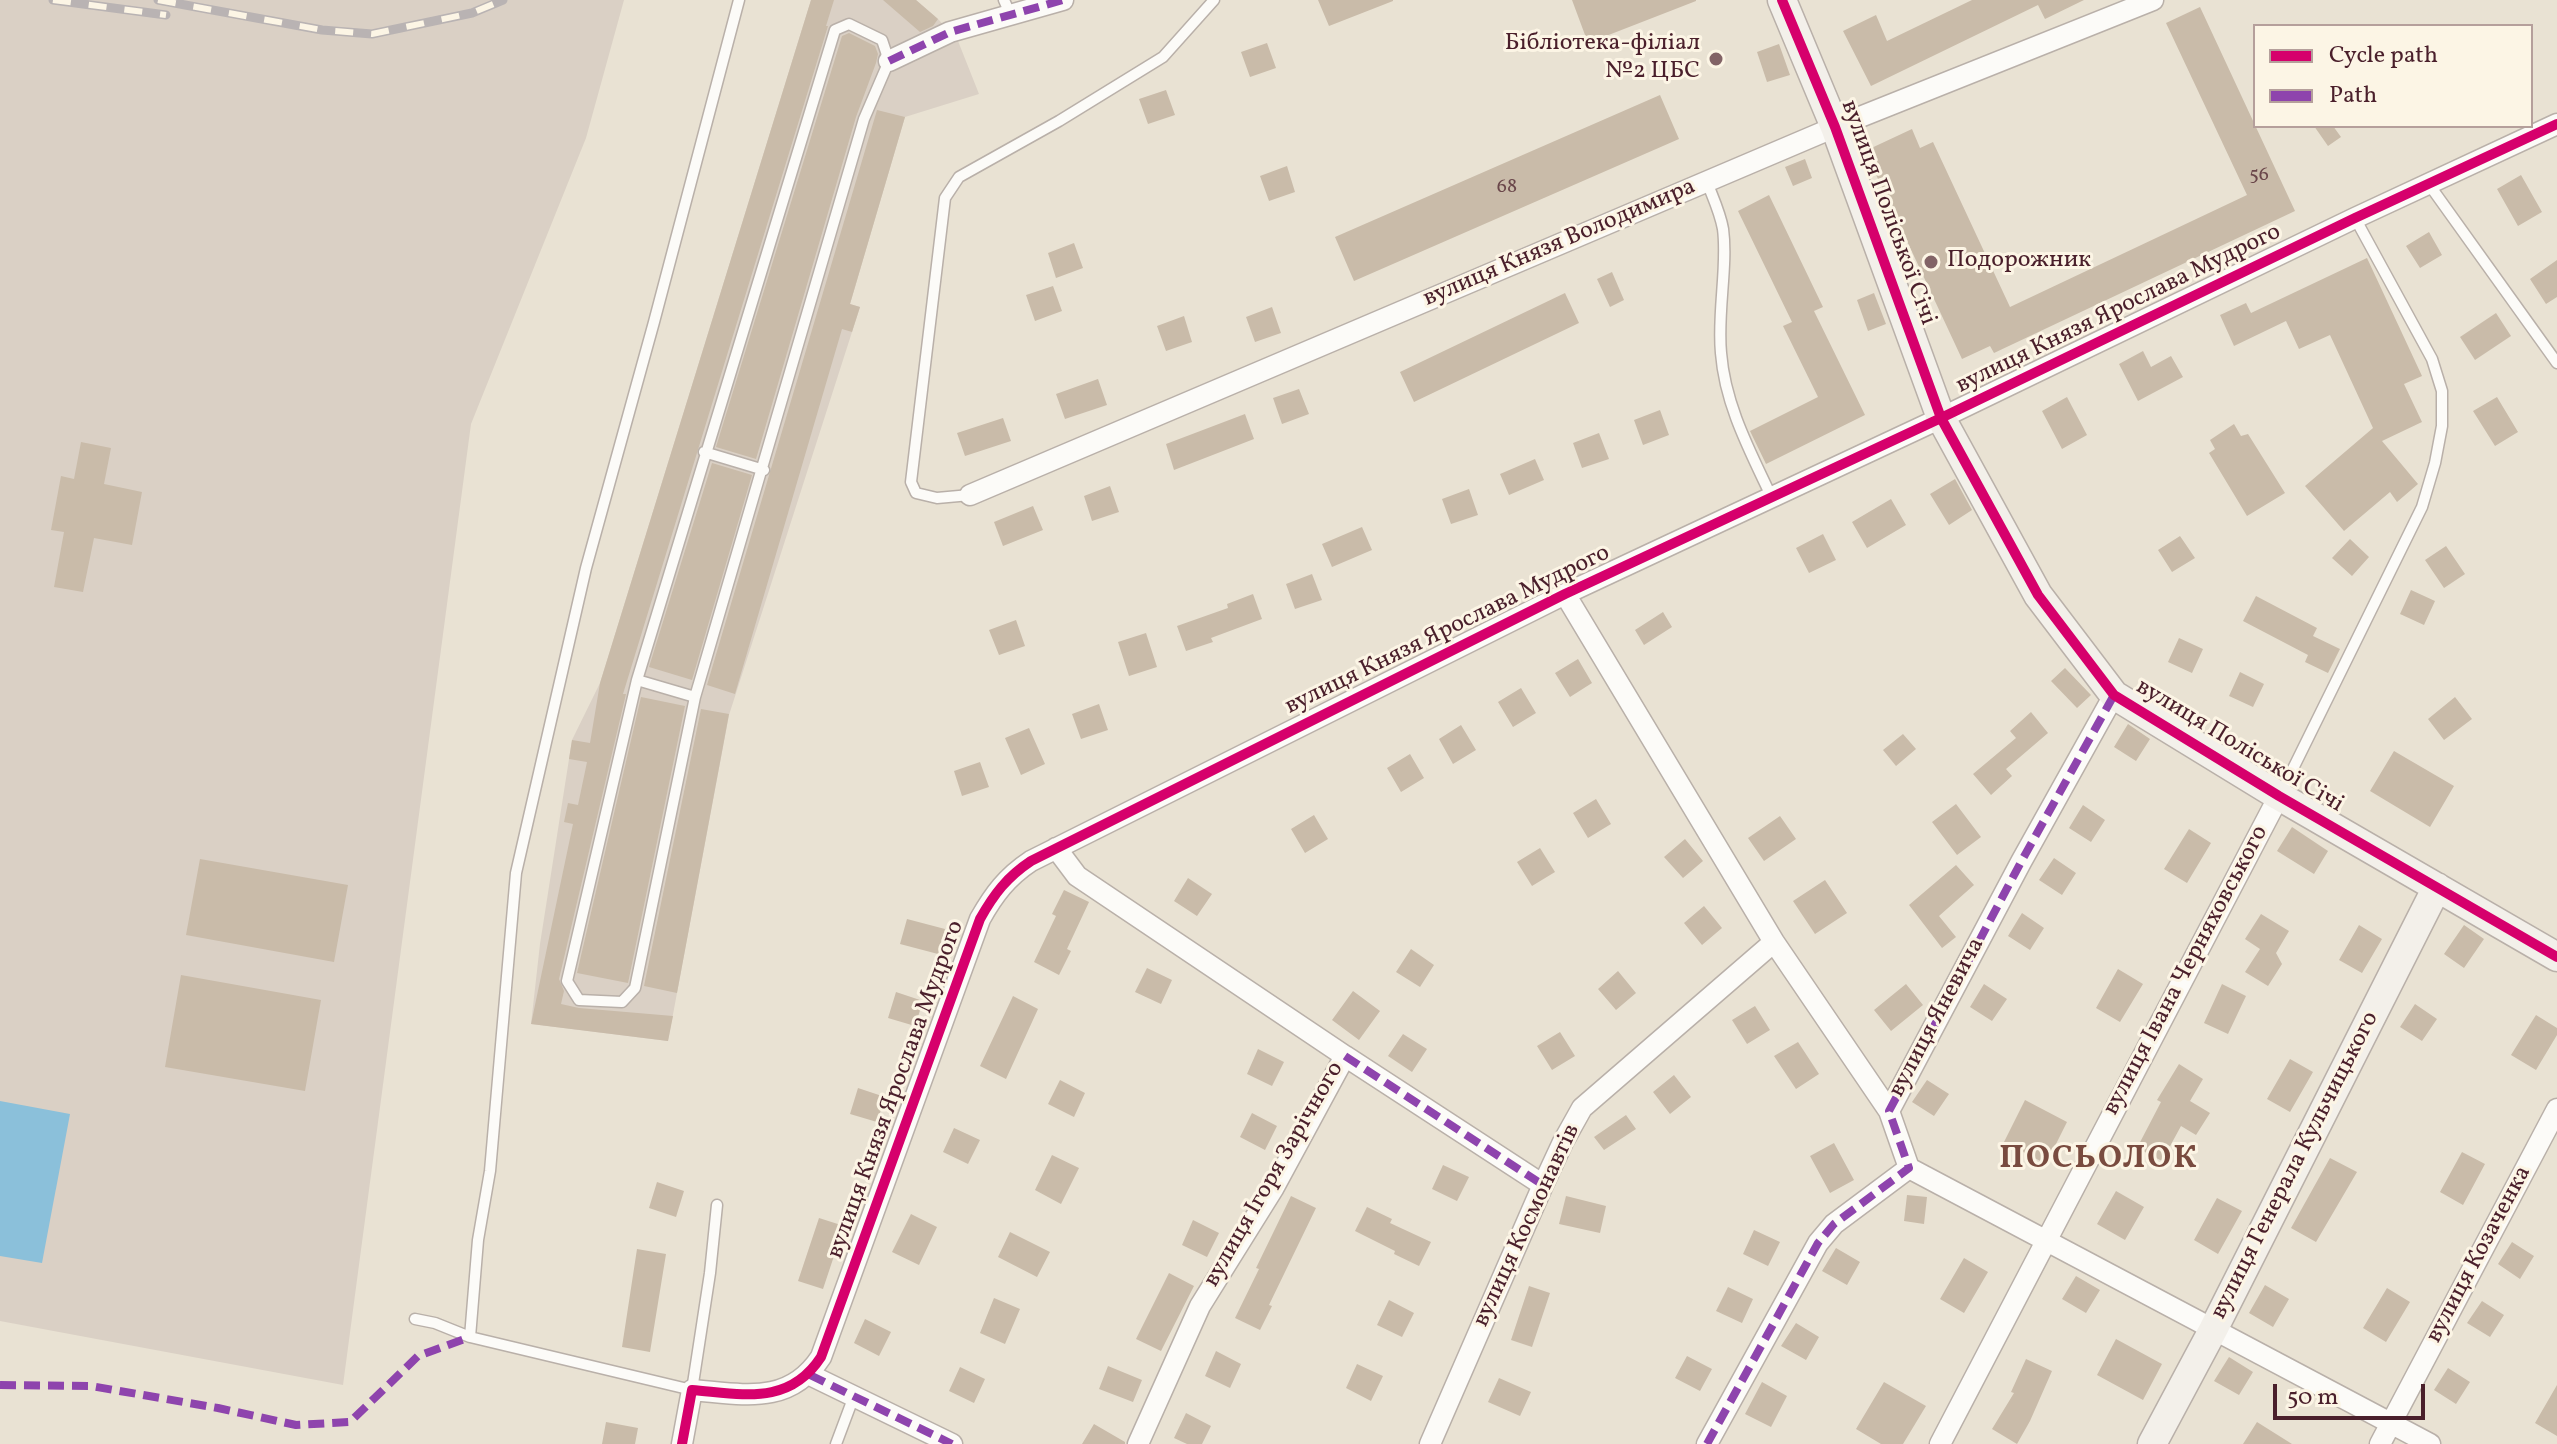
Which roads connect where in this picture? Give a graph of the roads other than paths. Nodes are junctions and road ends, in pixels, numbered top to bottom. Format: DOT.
graph roads {
  1 [pos="739,0"];
  2 [pos="1063,0"];
  3 [pos="1214,0"];
  4 [pos="1782,0"];
  5 [pos="2153,0"];
  6 [pos="1007,8"];
  7 [pos="889,61"];
  8 [pos="2557,124"];
  9 [pos="1835,127"];
  10 [pos="1707,182"];
  11 [pos="2428,183"];
  12 [pos="2355,218"];
  13 [pos="2557,363"];
  14 [pos="1941,418"];
  15 [pos="704,452"];
  16 [pos="764,470"];
  17 [pos="970,495"];
  18 [pos="1772,498"];
  19 [pos="1565,594"];
  20 [pos="637,680"];
  21 [pos="2114,695"];
  22 [pos="695,697"];
  23 [pos="2279,796"];
  24 [pos="1056,848"];
  25 [pos="2437,887"];
  26 [pos="1774,942"];
  27 [pos="2557,957"];
  28 [pos="1345,1056"];
  29 [pos="2557,1109"];
  30 [pos="1889,1111"];
  31 [pos="1909,1168"];
  32 [pos="1543,1185"];
  33 [pos="717,1205"];
  34 [pos="2045,1242"];
  35 [pos="415,1319"];
  36 [pos="2213,1330"];
  37 [pos="470,1337"];
  38 [pos="810,1375"];
  39 [pos="692,1390"];
  40 [pos="854,1396"];
  41 [pos="2392,1423"];
  42 [pos="682,1444"];
  43 [pos="836,1444"];
  44 [pos="952,1444"];
  45 [pos="1138,1444"];
  46 [pos="1430,1444"];
  47 [pos="1707,1444"];
  48 [pos="1940,1444"];
  49 [pos="2152,1444"];
  50 [pos="2380,1444"];
  51 [pos="2430,1444"];
  1 -- 37 [label="lane"];
  2 -- 6 [label="street"];
  3 -- 17 [label="lane"];
  4 -- 9 [label="street, вулиця Поліської Січі"];
  5 -- 9 [label="street, вулиця Князя Володимира"];
  6 -- 7 [label="street"];
  7 -- 15 [label="lane"];
  7 -- 16 [label="lane"];
  8 -- 11 [label="street, вулиця Князя Ярослава Мудрого"];
  9 -- 10 [label="street, вулиця Князя Володимира"];
  9 -- 14 [label="street, вулиця Поліської Січі"];
  10 -- 17 [label="street, вулиця Князя Володимира"];
  10 -- 18 [label="lane"];
  11 -- 12 [label="street, вулиця Князя Ярослава Мудрого"];
  11 -- 13 [label="lane"];
  12 -- 14 [label="street, вулиця Князя Ярослава Мудрого"];
  12 -- 23 [label="lane"];
  14 -- 18 [label="street, вулиця Князя Ярослава Мудрого"];
  14 -- 21 [label="street, вулиця Поліської Січі"];
  15 -- 16 [label="lane"];
  15 -- 20 [label="lane"];
  16 -- 22 [label="lane"];
  18 -- 19 [label="street, вулиця Князя Ярослава Мудрого"];
  19 -- 24 [label="street, вулиця Князя Ярослава Мудрого"];
  19 -- 26 [label="street"];
  20 -- 22 [label="lane"];
  20 -- 22 [label="lane"];
  21 -- 23 [label="street, вулиця Поліської Січі"];
  21 -- 30 [label="street, вулиця Яневича"];
  23 -- 25 [label="street, вулиця Поліської Січі"];
  23 -- 34 [label="street, вулиця Івана Черняховського"];
  24 -- 28 [label="street, вулиця Ігоря Зарічного"];
  24 -- 38 [label="street, вулиця Князя Ярослава Мудрого"];
  25 -- 27 [label="street, вулиця Поліської Січі"];
  25 -- 36 [label="street, вулиця Генерала Кульчицького"];
  26 -- 30 [label="street"];
  26 -- 32 [label="street, вулиця Космонавтів"];
  28 -- 32 [label="street"];
  28 -- 45 [label="street, вулиця Ігоря Зарічного"];
  29 -- 41 [label="street, вулиця Козаченка"];
  30 -- 31 [label="street, вулиця Яневича"];
  31 -- 34 [label="street"];
  31 -- 47 [label="street"];
  32 -- 46 [label="street, вулиця Космонавтів"];
  33 -- 39 [label="lane"];
  34 -- 36 [label="street"];
  34 -- 48 [label="street, вулиця Івана Черняховського"];
  35 -- 37 [label="lane"];
  36 -- 41 [label="street"];
  36 -- 49 [label="street, вулиця Генерала Кульчицького"];
  37 -- 39 [label="lane"];
  38 -- 39 [label="street"];
  38 -- 40 [label="street"];
  39 -- 42 [label="street"];
  40 -- 43 [label="lane"];
  40 -- 44 [label="street"];
  41 -- 50 [label="street, вулиця Козаченка"];
  41 -- 51 [label="street"];
}
